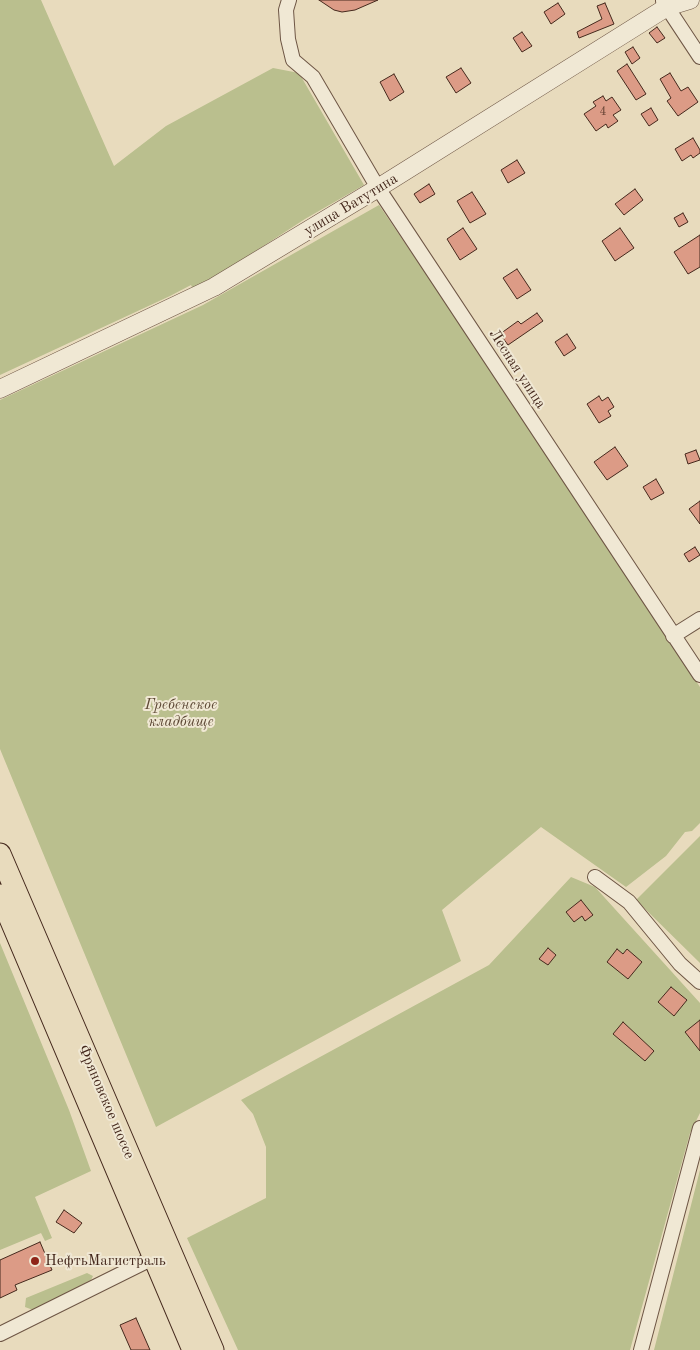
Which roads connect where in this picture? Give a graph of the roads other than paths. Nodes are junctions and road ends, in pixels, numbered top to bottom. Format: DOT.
graph roads {
  1 [pos="289,0"];
  2 [pos="690,0"];
  3 [pos="665,4"];
  4 [pos="700,57"];
  5 [pos="378,188"];
  6 [pos="0,389"];
  7 [pos="700,619"];
  8 [pos="673,636"];
  9 [pos="700,674"];
  10 [pos="0,854"];
  11 [pos="595,877"];
  12 [pos="0,895"];
  13 [pos="700,982"];
  14 [pos="700,1128"];
  15 [pos="153,1258"];
  16 [pos="0,1334"];
  17 [pos="193,1350"];
  18 [pos="213,1350"];
  19 [pos="641,1350"];
  1 -- 5 [label="street, Лесная улица"];
  2 -- 3 [label="street, улица Ватутина"];
  3 -- 4 [label="street"];
  3 -- 5 [label="street, улица Ватутина"];
  5 -- 6 [label="street, улица Ватутина"];
  5 -- 8 [label="street, Лесная улица"];
  7 -- 8 [label="street"];
  8 -- 9 [label="street, Лесная улица"];
  10 -- 18 [label="main road, Фряновское шоссе"];
  11 -- 13 [label="street"];
  12 -- 15 [label="main road, Фряновское шоссе"];
  14 -- 19 [label="street"];
  15 -- 16 [label="street"];
  15 -- 17 [label="main road, Фряновское шоссе"];
}
